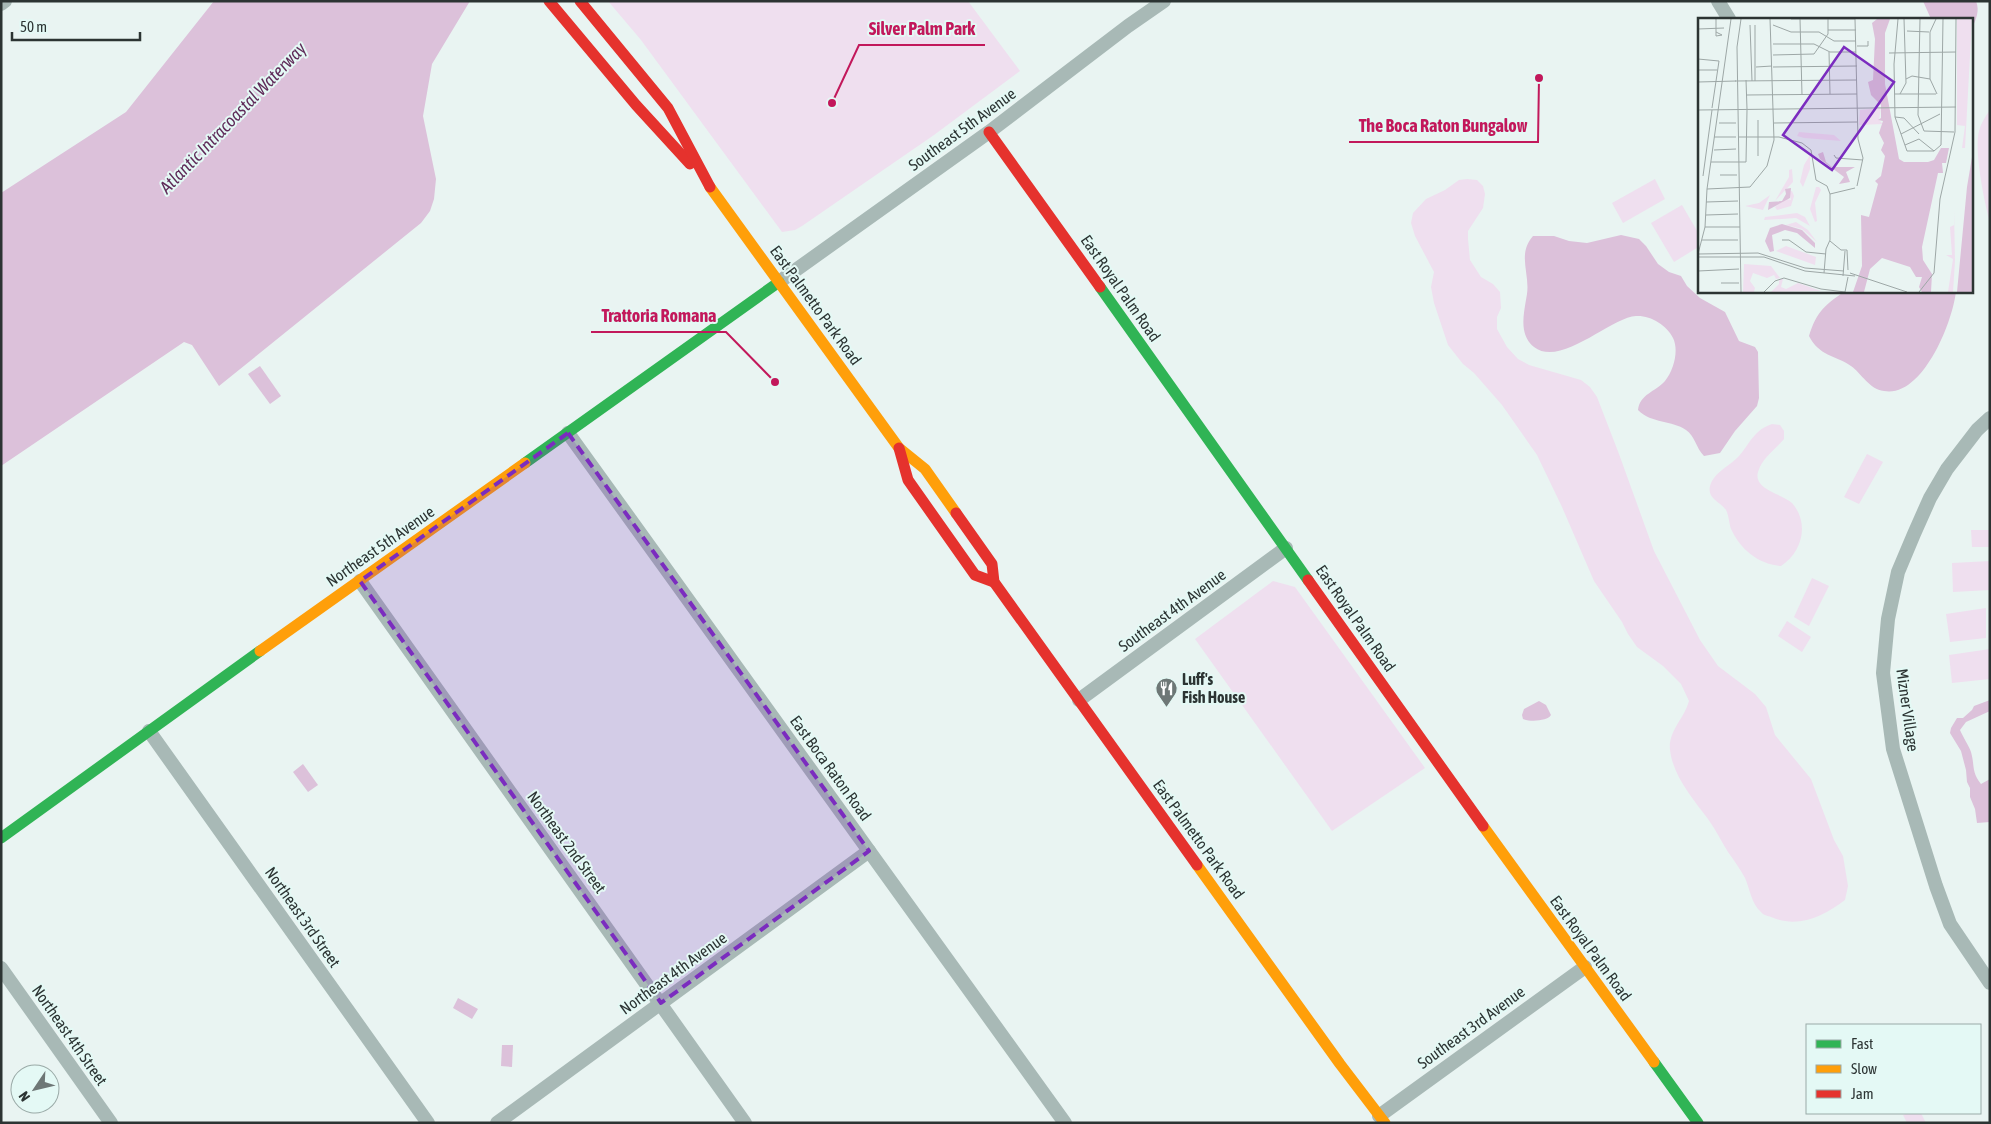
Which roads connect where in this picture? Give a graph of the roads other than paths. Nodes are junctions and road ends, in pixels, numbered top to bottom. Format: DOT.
graph roads {
  1 [pos="5,1"];
  2 [pos="550,1"];
  3 [pos="580,1"];
  4 [pos="1164,1"];
  5 [pos="1718,1"];
  6 [pos="1,4"];
  7 [pos="1728,18"];
  8 [pos="989,132"];
  9 [pos="706,182"];
  10 [pos="779,282"];
  11 [pos="1990,418"];
  12 [pos="568,433"];
  13 [pos="899,448"];
  14 [pos="1286,548"];
  15 [pos="360,581"];
  16 [pos="994,582"];
  17 [pos="1079,700"];
  18 [pos="149,731"];
  19 [pos="1,838"];
  20 [pos="869,851"];
  21 [pos="1584,967"];
  22 [pos="1,968"];
  23 [pos="1990,983"];
  24 [pos="661,1003"];
  25 [pos="1382,1120"];
  26 [pos="111,1123"];
  27 [pos="428,1123"];
  28 [pos="498,1123"];
  29 [pos="745,1123"];
  30 [pos="1065,1123"];
  31 [pos="1698,1123"];
  1 -- 6 [label="street"];
  2 -- 9 [label="street, East Palmetto Park Road"];
  3 -- 9 [label="street, East Palmetto Park Road"];
  4 -- 8 [label="street, Southeast 5th Avenue"];
  5 -- 7 [label="street"];
  8 -- 10 [label="street, Southeast 5th Avenue"];
  8 -- 14 [label="street, East Royal Palm Road"];
  9 -- 10 [label="street, East Palmetto Park Road"];
  10 -- 12 [label="street, Northeast 5th Avenue"];
  10 -- 13 [label="street, East Palmetto Park Road"];
  11 -- 23 [label="street, Mizner Village"];
  12 -- 15 [label="street, Northeast 5th Avenue"];
  12 -- 20 [label="street, East Boca Raton Road"];
  13 -- 16 [label="street, East Palmetto Park Road"];
  13 -- 16 [label="street, East Palmetto Park Road"];
  14 -- 17 [label="street, Southeast 4th Avenue"];
  14 -- 21 [label="street, East Royal Palm Road"];
  15 -- 18 [label="street, Northeast 5th Avenue"];
  15 -- 24 [label="street, Northeast 2nd Street"];
  16 -- 17 [label="street, East Palmetto Park Road"];
  17 -- 25 [label="street, East Palmetto Park Road"];
  18 -- 19 [label="street, Northeast 5th Avenue"];
  18 -- 27 [label="street, Northeast 3rd Street"];
  20 -- 24 [label="street, Northeast 4th Avenue"];
  20 -- 30 [label="street, East Boca Raton Road"];
  21 -- 25 [label="street, Southeast 3rd Avenue"];
  21 -- 31 [label="street, East Royal Palm Road"];
  22 -- 26 [label="street, Northeast 4th Street"];
  24 -- 28 [label="street, Northeast 4th Avenue"];
  24 -- 29 [label="street, Northeast 2nd Street"];
}
